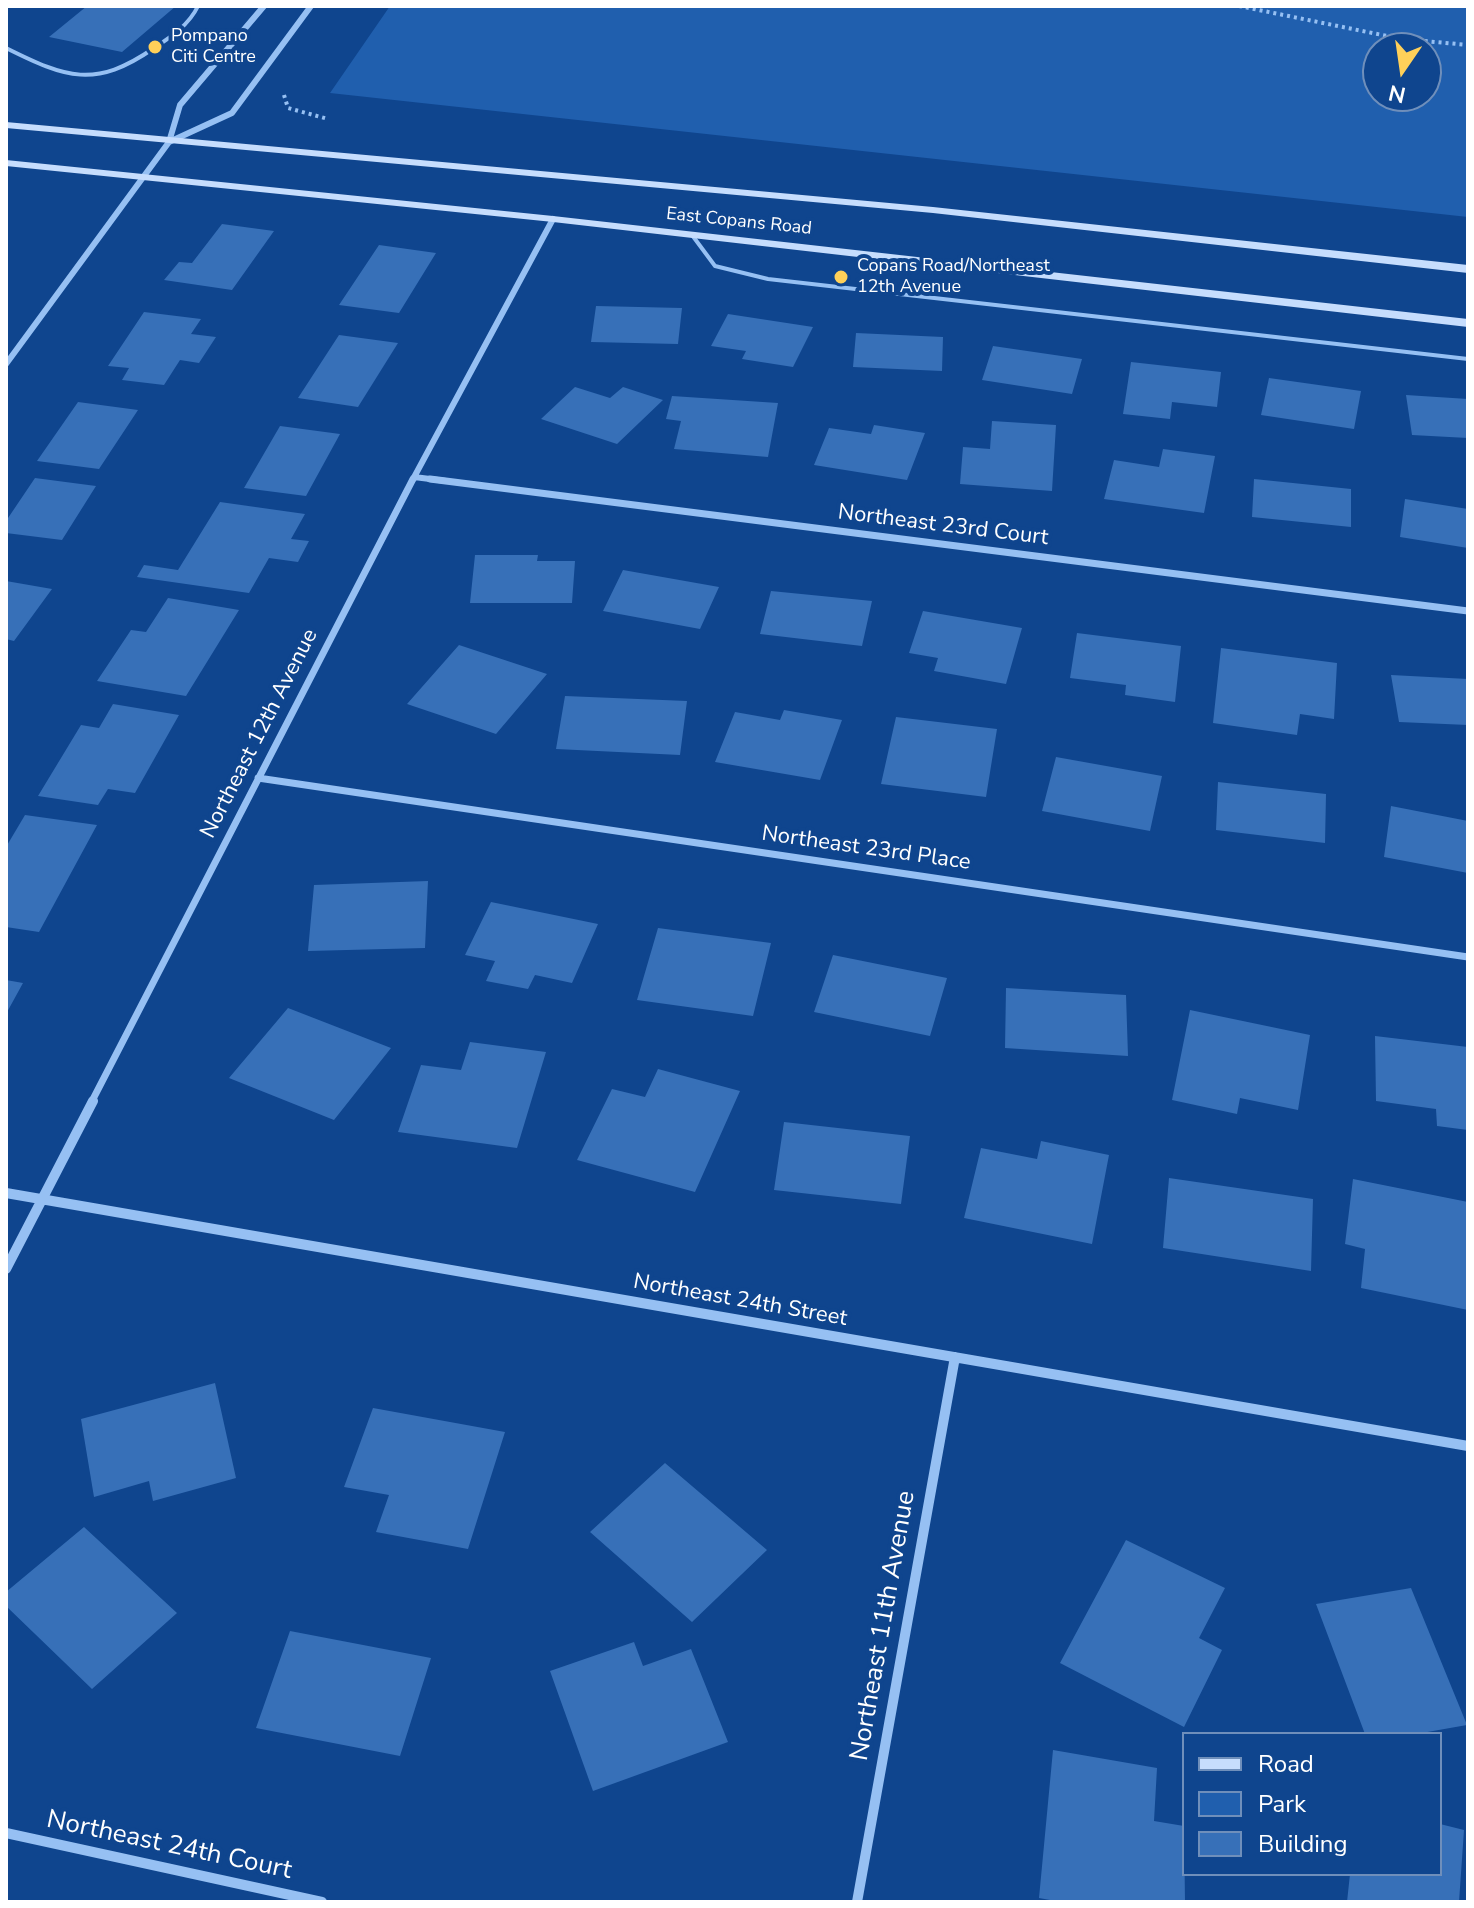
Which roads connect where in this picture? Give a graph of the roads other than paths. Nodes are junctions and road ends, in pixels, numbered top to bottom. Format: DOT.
graph roads {
  1 [pos="198,6"];
  2 [pos="264,6"];
  3 [pos="311,6"];
  4 [pos="6,48"];
  5 [pos="6,125"];
  6 [pos="169,142"];
  7 [pos="6,163"];
  8 [pos="141,178"];
  9 [pos="553,219"];
  10 [pos="692,235"];
  11 [pos="1468,269"];
  12 [pos="1468,323"];
  13 [pos="1468,359"];
  14 [pos="8,360"];
  15 [pos="414,477"];
  16 [pos="1468,611"];
  17 [pos="258,778"];
  18 [pos="1468,957"];
  19 [pos="6,1193"];
  20 [pos="41,1199"];
  21 [pos="6,1269"];
  22 [pos="955,1357"];
  23 [pos="1468,1446"];
  24 [pos="6,1833"];
  25 [pos="322,1902"];
  26 [pos="857,1902"];
  1 -- 4 [label="lane"];
  2 -- 6 [label="street"];
  3 -- 6 [label="street"];
  5 -- 6 [label="main road, East Copans Road"];
  6 -- 8 [label="street"];
  6 -- 11 [label="main road, East Copans Road"];
  7 -- 8 [label="main road, East Copans Road"];
  8 -- 9 [label="main road, East Copans Road"];
  8 -- 14 [label="street"];
  9 -- 10 [label="main road, East Copans Road"];
  9 -- 15 [label="street, Northeast 12th Avenue"];
  10 -- 12 [label="main road, East Copans Road"];
  10 -- 13 [label="lane"];
  15 -- 16 [label="street, Northeast 23rd Court"];
  15 -- 17 [label="street, Northeast 12th Avenue"];
  17 -- 18 [label="street, Northeast 23rd Place"];
  17 -- 20 [label="street, Northeast 12th Avenue"];
  19 -- 20 [label="street, Northeast 24th Street"];
  20 -- 21 [label="street, Northeast 12th Avenue"];
  20 -- 22 [label="street, Northeast 24th Street"];
  22 -- 23 [label="street, Northeast 24th Street"];
  22 -- 26 [label="street, Northeast 11th Avenue"];
  24 -- 25 [label="street, Northeast 24th Court"];
}
